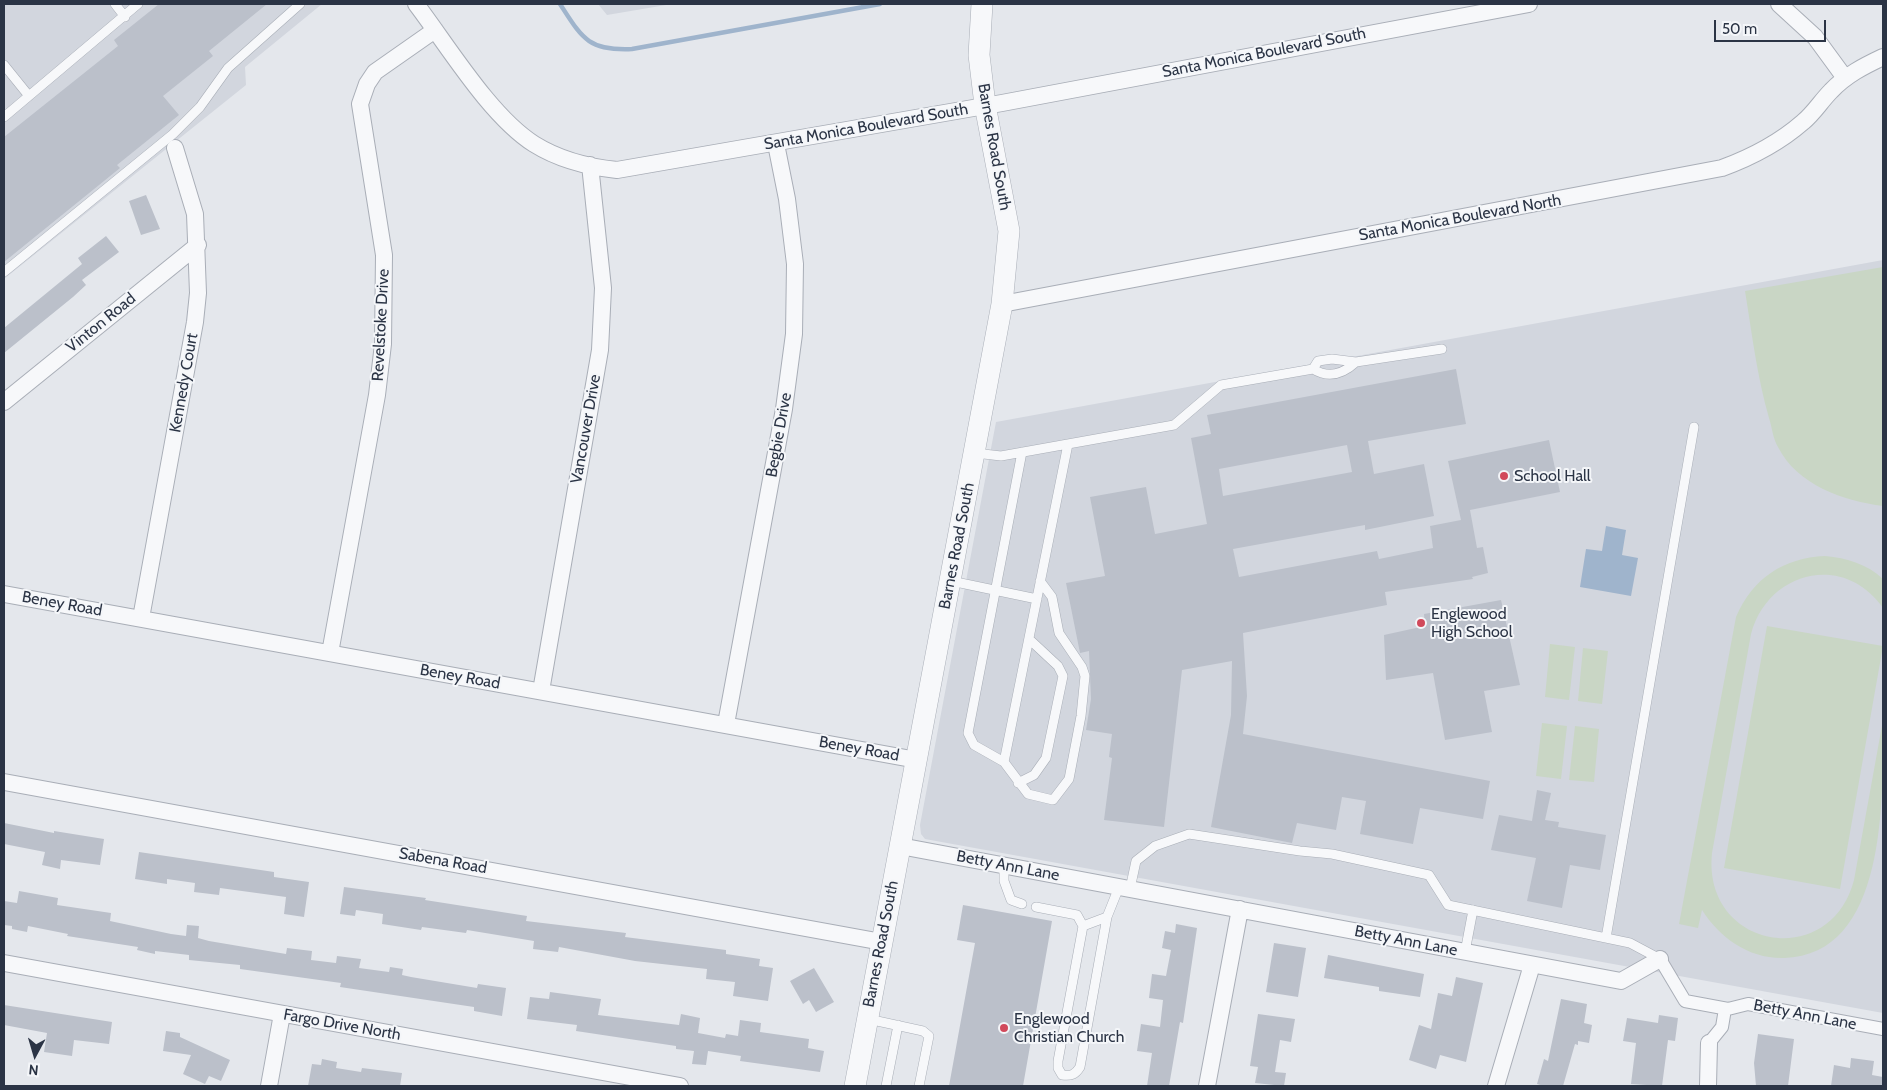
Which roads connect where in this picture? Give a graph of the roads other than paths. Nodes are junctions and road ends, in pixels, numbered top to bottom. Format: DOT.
graph roads {
  1 [pos="115,4"];
  2 [pos="138,4"];
  3 [pos="300,4"];
  4 [pos="416,4"];
  5 [pos="982,4"];
  6 [pos="1529,4"];
  7 [pos="1779,4"];
  8 [pos="125,17"];
  9 [pos="435,30"];
  10 [pos="1883,57"];
  11 [pos="4,65"];
  12 [pos="1845,78"];
  13 [pos="29,96"];
  14 [pos="985,105"];
  15 [pos="4,117"];
  16 [pos="776,144"];
  17 [pos="175,148"];
  18 [pos="590,166"];
  19 [pos="198,245"];
  20 [pos="4,272"];
  21 [pos="1002,304"];
  22 [pos="1442,349"];
  23 [pos="1356,362"];
  24 [pos="1313,369"];
  25 [pos="4,402"];
  26 [pos="1694,427"];
  27 [pos="1068,444"];
  28 [pos="1022,452"];
  29 [pos="974,453"];
  30 [pos="950,580"];
  31 [pos="1040,581"];
  32 [pos="995,590"];
  33 [pos="4,594"];
  34 [pos="1037,599"];
  35 [pos="141,618"];
  36 [pos="1029,639"];
  37 [pos="330,653"];
  38 [pos="541,691"];
  39 [pos="726,724"];
  40 [pos="917,760"];
  41 [pos="1004,762"];
  42 [pos="4,782"];
  43 [pos="1018,783"];
  44 [pos="900,846"];
  45 [pos="1004,865"];
  46 [pos="1124,888"];
  47 [pos="1022,904"];
  48 [pos="1036,906"];
  49 [pos="1240,909"];
  50 [pos="1473,910"];
  51 [pos="1107,916"];
  52 [pos="1083,926"];
  53 [pos="1606,938"];
  54 [pos="882,942"];
  55 [pos="1465,952"];
  56 [pos="1660,959"];
  57 [pos="4,963"];
  58 [pos="1532,965"];
  59 [pos="1726,1009"];
  60 [pos="282,1014"];
  61 [pos="868,1019"];
  62 [pos="898,1025"];
  63 [pos="1883,1029"];
  64 [pos="1710,1044"];
  65 [pos="269,1086"];
  66 [pos="680,1086"];
  67 [pos="855,1086"];
  68 [pos="886,1086"];
  69 [pos="919,1086"];
  70 [pos="1207,1086"];
  71 [pos="1496,1086"];
  72 [pos="1708,1086"];
  1 -- 8 [label="lane"];
  2 -- 8 [label="lane"];
  3 -- 20 [label="lane"];
  4 -- 9 [label="street, Santa Monica Boulevard South"];
  5 -- 14 [label="street, Barnes Road South"];
  6 -- 14 [label="street, Santa Monica Boulevard South"];
  7 -- 12 [label="street"];
  8 -- 13 [label="lane"];
  9 -- 18 [label="street, Santa Monica Boulevard South"];
  9 -- 37 [label="street, Revelstoke Drive"];
  10 -- 12 [label="street, Santa Monica Boulevard North"];
  11 -- 13 [label="lane"];
  12 -- 21 [label="street, Santa Monica Boulevard North"];
  13 -- 15 [label="lane"];
  14 -- 16 [label="street, Santa Monica Boulevard South"];
  14 -- 21 [label="street, Barnes Road South"];
  16 -- 18 [label="street, Santa Monica Boulevard South"];
  16 -- 39 [label="street, Begbie Drive"];
  17 -- 19 [label="street, Kennedy Court"];
  18 -- 38 [label="street, Vancouver Drive"];
  19 -- 25 [label="street, Vinton Road"];
  19 -- 35 [label="street, Kennedy Court"];
  21 -- 29 [label="street, Barnes Road South"];
  22 -- 23 [label="lane"];
  23 -- 24 [label="lane"];
  23 -- 24 [label="lane"];
  24 -- 27 [label="lane"];
  26 -- 53 [label="lane"];
  27 -- 28 [label="lane"];
  27 -- 31 [label="lane"];
  28 -- 29 [label="lane"];
  28 -- 32 [label="lane"];
  29 -- 30 [label="street, Barnes Road South"];
  30 -- 32 [label="lane"];
  30 -- 40 [label="street, Barnes Road South"];
  31 -- 34 [label="lane"];
  31 -- 43 [label="lane"];
  32 -- 34 [label="lane"];
  32 -- 41 [label="lane"];
  33 -- 35 [label="street, Beney Road"];
  34 -- 36 [label="lane"];
  35 -- 37 [label="street, Beney Road"];
  36 -- 41 [label="lane"];
  36 -- 43 [label="lane"];
  37 -- 38 [label="street, Beney Road"];
  38 -- 39 [label="street, Beney Road"];
  39 -- 40 [label="street, Beney Road"];
  40 -- 44 [label="street, Barnes Road South"];
  41 -- 43 [label="lane"];
  42 -- 54 [label="street, Sabena Road"];
  44 -- 45 [label="street, Betty Ann Lane"];
  44 -- 54 [label="street, Barnes Road South"];
  45 -- 46 [label="street, Betty Ann Lane"];
  45 -- 47 [label="lane"];
  46 -- 49 [label="street, Betty Ann Lane"];
  46 -- 50 [label="lane"];
  46 -- 51 [label="lane"];
  48 -- 52 [label="lane"];
  49 -- 55 [label="street, Betty Ann Lane"];
  49 -- 70 [label="street"];
  50 -- 53 [label="lane"];
  50 -- 55 [label="lane"];
  51 -- 52 [label="lane"];
  51 -- 52 [label="lane"];
  53 -- 56 [label="lane"];
  54 -- 61 [label="street, Barnes Road South"];
  55 -- 58 [label="street, Betty Ann Lane"];
  56 -- 58 [label="street, Betty Ann Lane"];
  56 -- 59 [label="street, Betty Ann Lane"];
  57 -- 60 [label="street, Fargo Drive North"];
  58 -- 71 [label="street"];
  59 -- 63 [label="street, Betty Ann Lane"];
  59 -- 64 [label="street"];
  60 -- 65 [label="street"];
  60 -- 66 [label="street, Fargo Drive North"];
  61 -- 62 [label="lane"];
  61 -- 67 [label="street, Barnes Road South"];
  62 -- 68 [label="lane"];
  62 -- 69 [label="lane"];
  64 -- 72 [label="street"];
}
